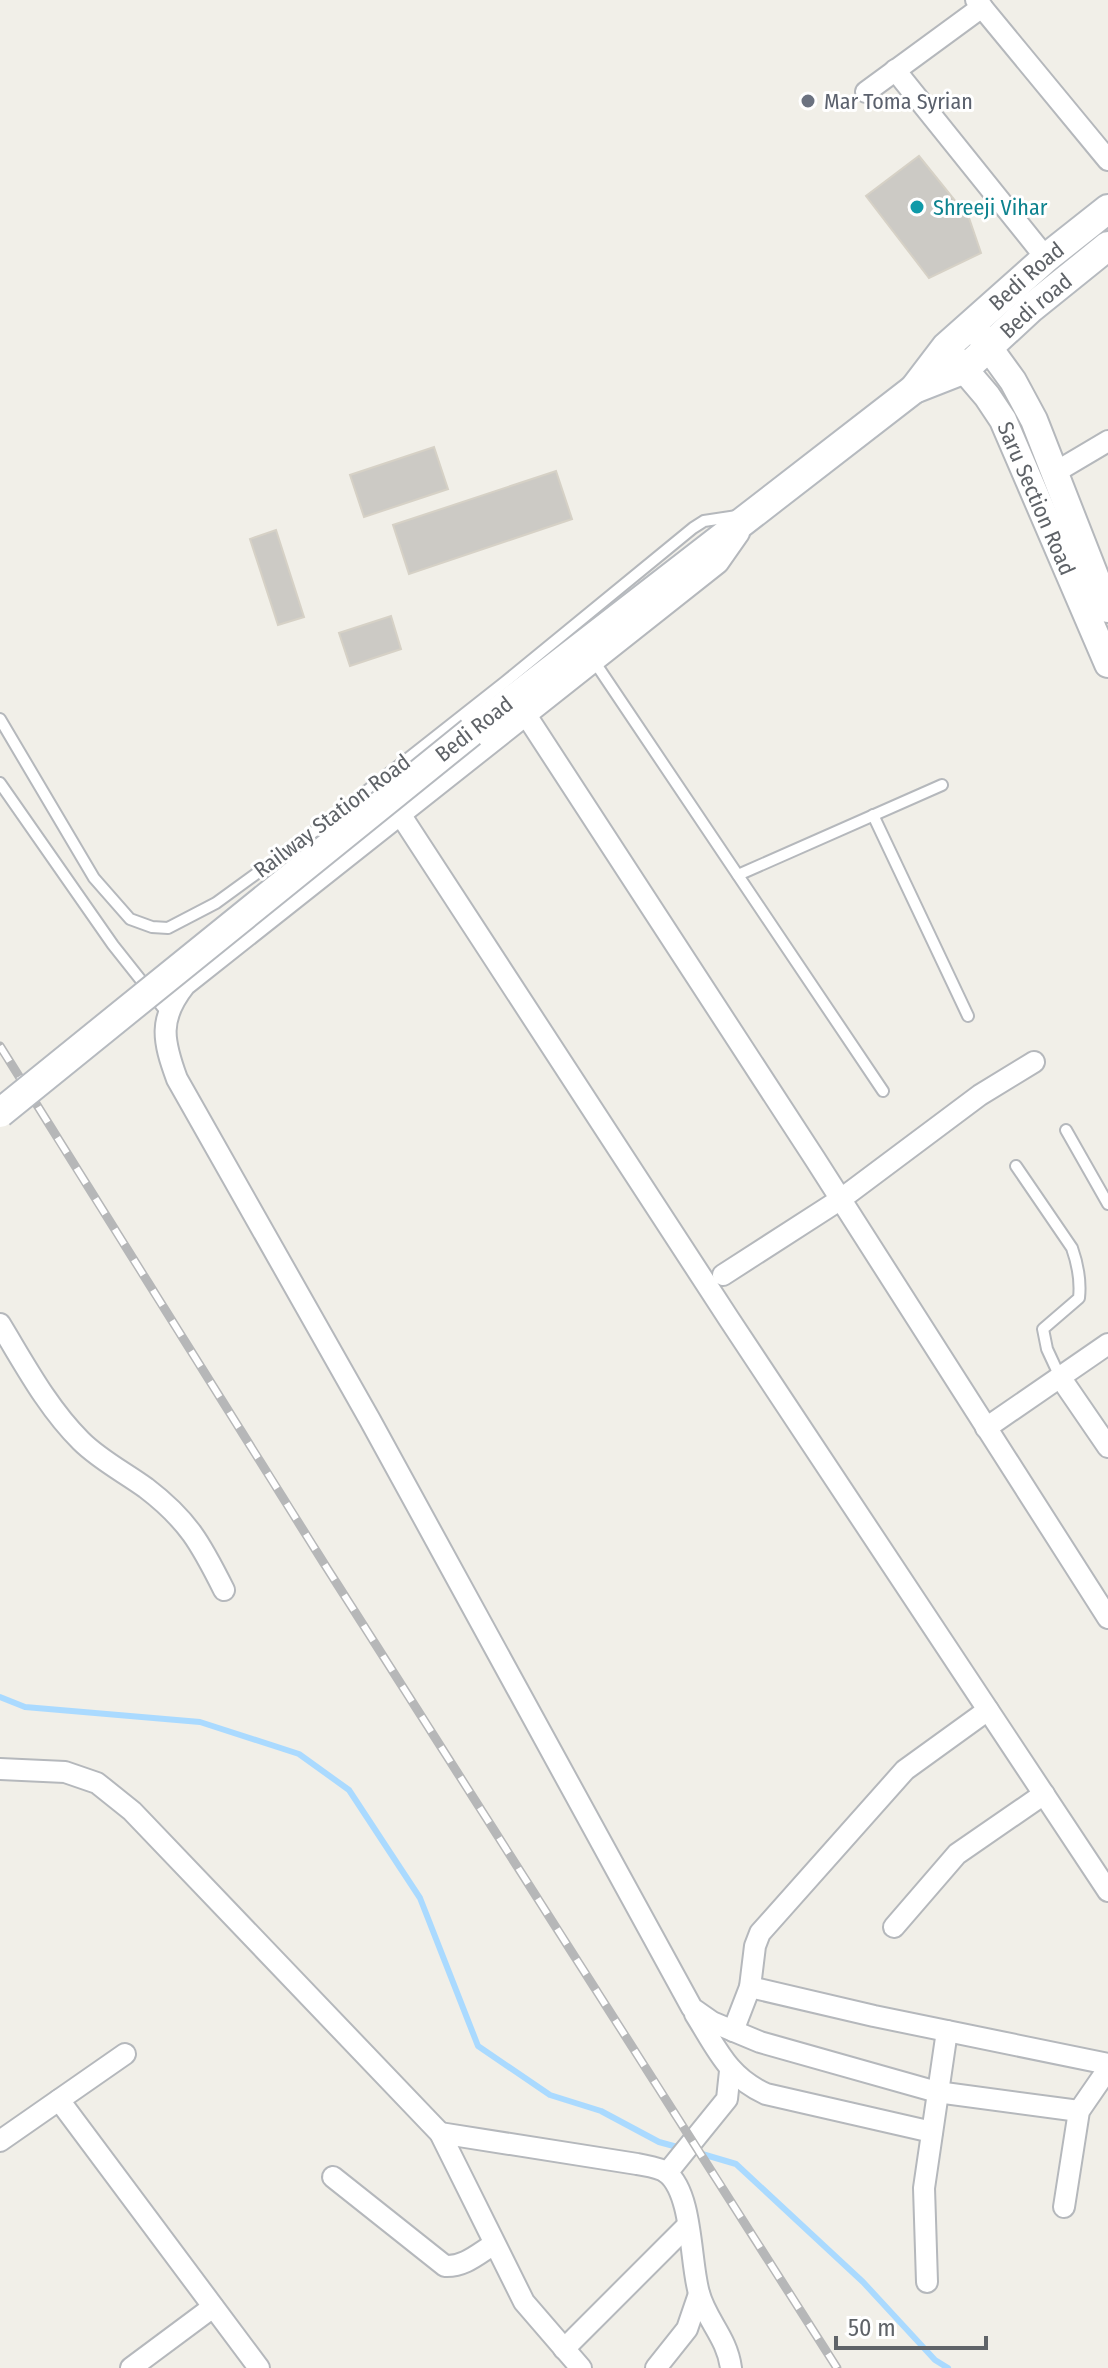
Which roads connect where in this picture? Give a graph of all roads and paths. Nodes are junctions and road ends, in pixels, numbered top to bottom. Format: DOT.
graph roads {
  1 [pos="979,4"];
  2 [pos="895,70"];
  3 [pos="866,92"];
  4 [pos="1108,160"];
  5 [pos="1108,209"];
  6 [pos="1108,246"];
  7 [pos="1046,258"];
  8 [pos="972,324"];
  9 [pos="946,347"];
  10 [pos="989,347"];
  11 [pos="965,369"];
  12 [pos="914,389"];
  13 [pos="1108,441"];
  14 [pos="1054,473"];
  15 [pos="753,513"];
  16 [pos="1108,609"];
  17 [pos="594,661"];
  18 [pos="1108,664"];
  19 [pos="526,715"];
  20 [pos="0,719"];
  21 [pos="0,783"];
  22 [pos="942,785"];
  23 [pos="400,814"];
  24 [pos="873,815"];
  25 [pos="738,875"];
  26 [pos="167,1013"];
  27 [pos="968,1016"];
  28 [pos="1034,1062"];
  29 [pos="883,1091"];
  30 [pos="0,1113"];
  31 [pos="1066,1130"];
  32 [pos="1016,1166"];
  33 [pos="841,1199"];
  34 [pos="1108,1204"];
  35 [pos="723,1275"];
  36 [pos="0,1324"];
  37 [pos="1108,1344"];
  38 [pos="1060,1377"];
  39 [pos="986,1428"];
  40 [pos="1108,1447"];
  41 [pos="224,1590"];
  42 [pos="1106,1611"];
  43 [pos="988,1710"];
  44 [pos="0,1769"];
  45 [pos="1044,1794"];
  46 [pos="1108,1891"];
  47 [pos="894,1927"];
  48 [pos="750,1987"];
  49 [pos="692,2008"];
  50 [pos="733,2031"];
  51 [pos="947,2031"];
  52 [pos="125,2054"];
  53 [pos="1108,2066"];
  54 [pos="730,2071"];
  55 [pos="937,2092"];
  56 [pos="59,2100"];
  57 [pos="1079,2111"];
  58 [pos="932,2132"];
  59 [pos="440,2133"];
  60 [pos="0,2141"];
  61 [pos="667,2173"];
  62 [pos="333,2177"];
  63 [pos="1064,2207"];
  64 [pos="688,2225"];
  65 [pos="494,2244"];
  66 [pos="927,2282"];
  67 [pos="699,2294"];
  68 [pos="213,2307"];
  69 [pos="564,2349"];
  70 [pos="131,2368"];
  71 [pos="259,2368"];
  72 [pos="581,2368"];
  73 [pos="656,2368"];
  74 [pos="731,2368"];
  1 -- 2 [label="street"];
  1 -- 4 [label="street"];
  2 -- 3 [label="street"];
  2 -- 7 [label="street"];
  5 -- 7 [label="main road, Bedi Road"];
  6 -- 10 [label="main road, Bedi road"];
  7 -- 8 [label="main road, Bedi Road"];
  8 -- 9 [label="main road, Bedi Road"];
  8 -- 10 [label="street, Saru Section Road"];
  9 -- 11 [label="street, Saru Section Road"];
  9 -- 12 [label="main road, Bedi Road"];
  10 -- 11 [label="main road, Bedi road"];
  10 -- 14 [label="street, Saru Section Road"];
  11 -- 12 [label="main road, Bedi Road"];
  11 -- 18 [label="street, Saru Section Road"];
  12 -- 15 [label="main road, Bedi Road"];
  13 -- 14 [label="street"];
  14 -- 16 [label="street, Saru Section Road"];
  15 -- 17 [label="street"];
  15 -- 20 [label="lane, Railway Station Road"];
  15 -- 30 [label="main road, Bedi Road, bridge"];
  17 -- 19 [label="street"];
  17 -- 25 [label="lane"];
  19 -- 23 [label="street"];
  19 -- 33 [label="street"];
  21 -- 26 [label="lane"];
  22 -- 24 [label="lane"];
  23 -- 26 [label="street"];
  23 -- 43 [label="street"];
  24 -- 25 [label="lane"];
  24 -- 27 [label="lane"];
  25 -- 29 [label="lane"];
  26 -- 49 [label="street"];
  28 -- 33 [label="street"];
  31 -- 34 [label="lane"];
  32 -- 38 [label="lane"];
  33 -- 35 [label="street"];
  33 -- 39 [label="street"];
  36 -- 41 [label="street"];
  37 -- 38 [label="street"];
  38 -- 39 [label="street"];
  38 -- 40 [label="street"];
  39 -- 42 [label="street"];
  43 -- 45 [label="street"];
  43 -- 48 [label="street"];
  44 -- 59 [label="street"];
  45 -- 46 [label="street"];
  45 -- 47 [label="street"];
  48 -- 50 [label="street"];
  48 -- 51 [label="street"];
  49 -- 50 [label="street"];
  49 -- 54 [label="street"];
  50 -- 55 [label="street"];
  51 -- 53 [label="street"];
  51 -- 55 [label="street"];
  52 -- 56 [label="street"];
  53 -- 57 [label="street"];
  54 -- 58 [label="street"];
  54 -- 61 [label="street"];
  55 -- 57 [label="street"];
  55 -- 58 [label="street"];
  56 -- 60 [label="street"];
  56 -- 68 [label="street"];
  57 -- 63 [label="street"];
  58 -- 66 [label="street"];
  59 -- 61 [label="street"];
  59 -- 65 [label="street"];
  61 -- 64 [label="street"];
  62 -- 65 [label="street"];
  64 -- 67 [label="street"];
  64 -- 69 [label="street"];
  65 -- 69 [label="street"];
  67 -- 73 [label="street"];
  67 -- 74 [label="street"];
  68 -- 70 [label="street"];
  68 -- 71 [label="street"];
  69 -- 72 [label="street"];
}
